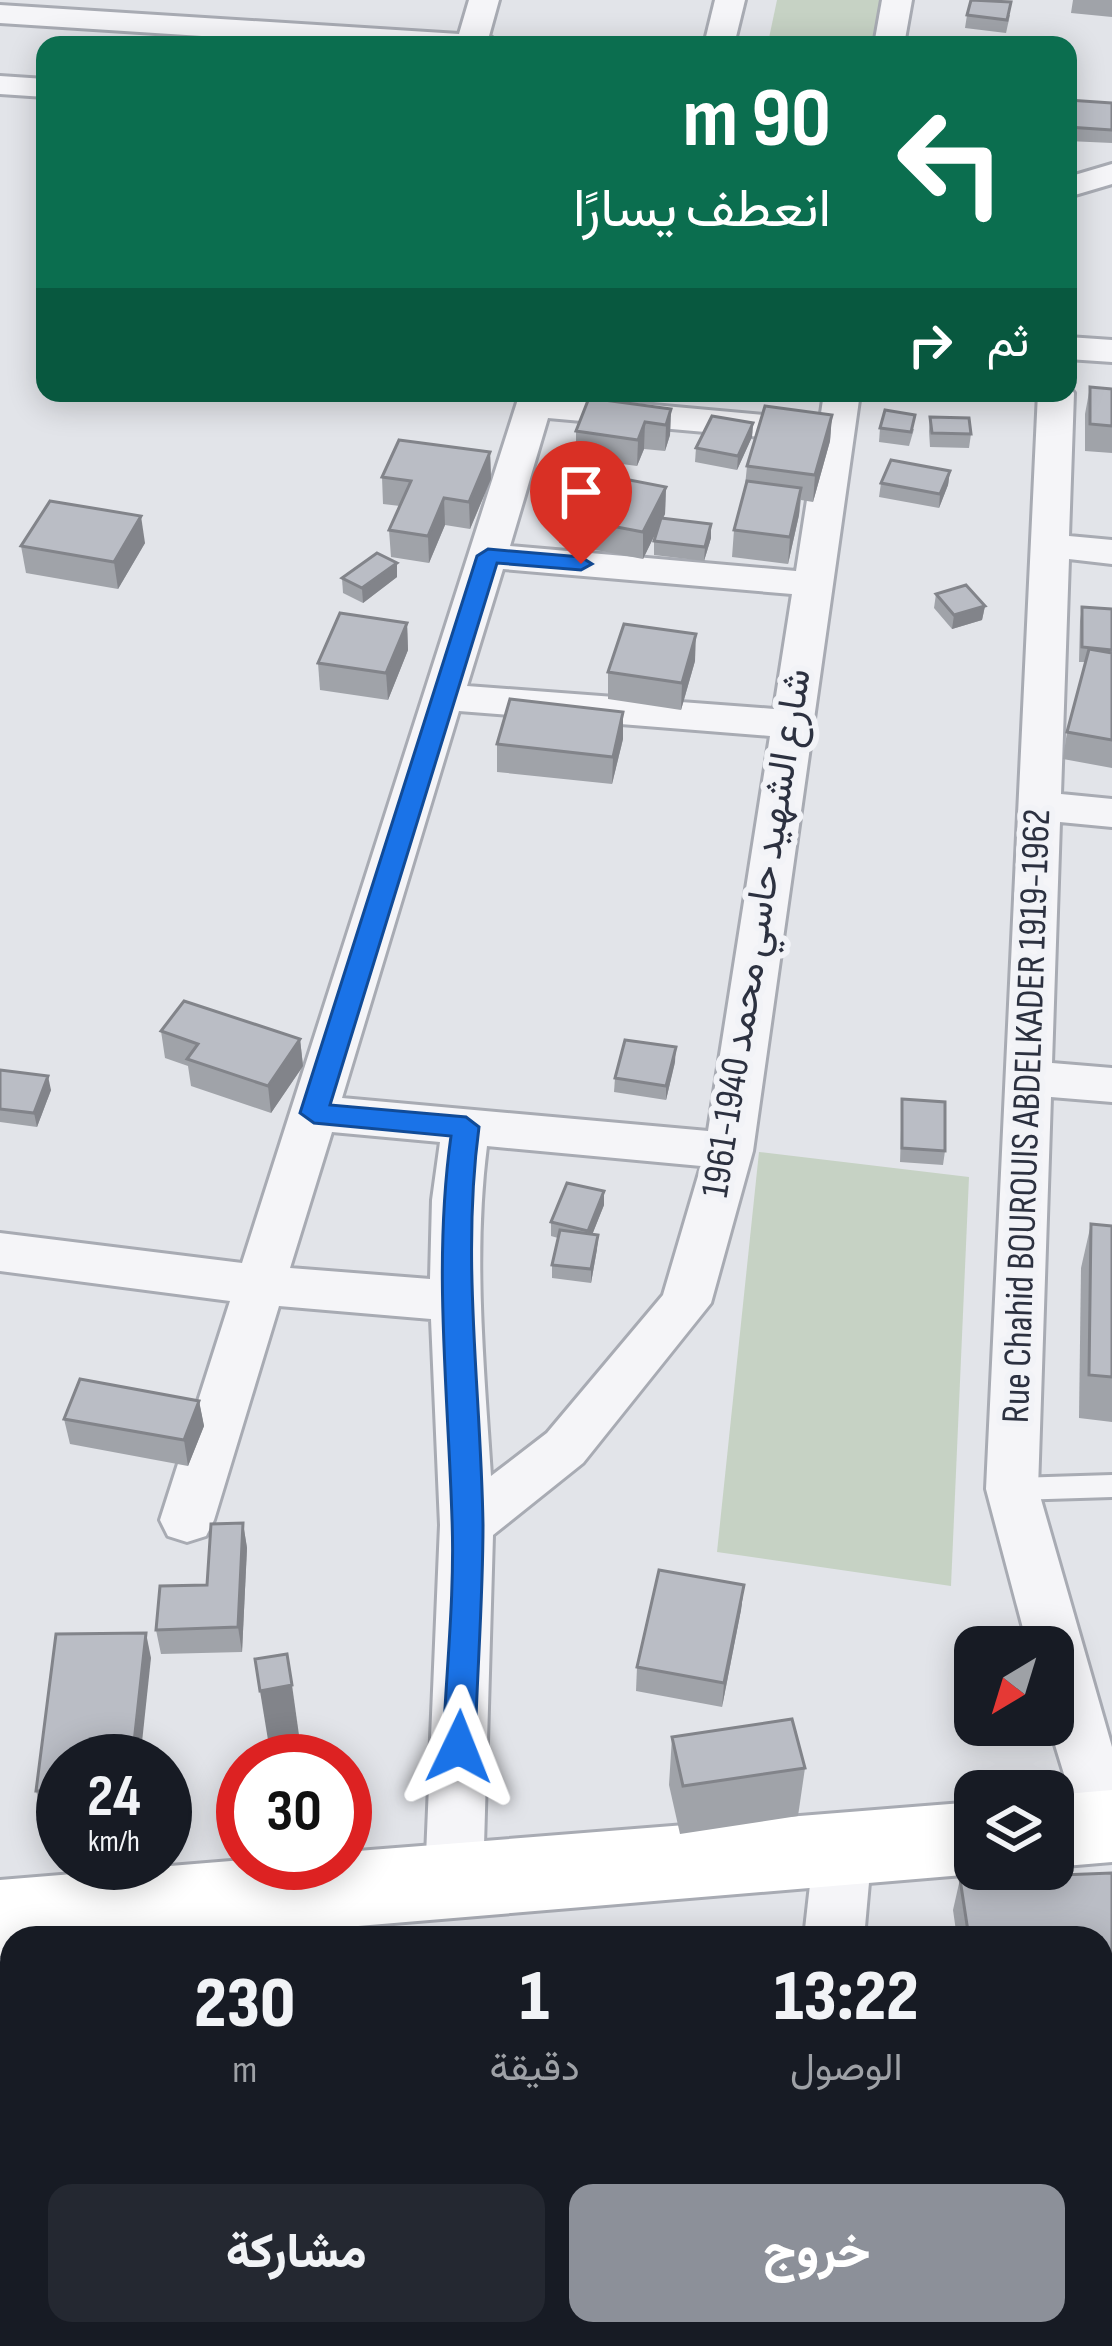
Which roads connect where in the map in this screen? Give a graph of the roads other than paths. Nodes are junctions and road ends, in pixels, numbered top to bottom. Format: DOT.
graph roads {
  1 [pos="243,0"];
  2 [pos="484,0"];
  3 [pos="730,0"];
  4 [pos="897,0"];
  5 [pos="0,14"];
  6 [pos="232,32"];
  7 [pos="306,36"];
  8 [pos="474,36"];
  9 [pos="721,36"];
  10 [pos="891,36"];
  11 [pos="0,86"];
  12 [pos="36,88"];
  13 [pos="1112,174"];
  14 [pos="1077,184"];
  15 [pos="1077,349"];
  16 [pos="1112,351"];
  17 [pos="535,402"];
  18 [pos="586,402"];
  19 [pos="1056,402"];
  20 [pos="838,412"];
  21 [pos="1050,546"];
  22 [pos="1112,552"];
  23 [pos="488,556"];
  24 [pos="813,584"];
  25 [pos="444,697"];
  26 [pos="792,724"];
  27 [pos="1039,806"];
  28 [pos="1112,813"];
  29 [pos="1029,1078"];
  30 [pos="1112,1085"];
  31 [pos="314,1113"];
  32 [pos="466,1127"];
  33 [pos="729,1151"];
  34 [pos="0,1252"];
  35 [pos="260,1285"];
  36 [pos="455,1301"];
  37 [pos="1112,1486"];
  38 [pos="1012,1489"];
  39 [pos="187,1520"];
  40 [pos="467,1525"];
  41 [pos="1090,1828"];
  42 [pos="954,1840"];
  43 [pos="843,1849"];
  44 [pos="454,1880"];
  45 [pos="0,1918"];
  46 [pos="836,1926"];
  1 -- 6 [label="street"];
  2 -- 8 [label="street"];
  3 -- 9 [label="street"];
  4 -- 10 [label="street"];
  5 -- 6 [label="street"];
  6 -- 7 [label="street"];
  11 -- 12 [label="street"];
  13 -- 14 [label="street"];
  15 -- 16 [label="street"];
  17 -- 23 [label="street"];
  18 -- 20 [label="street"];
  19 -- 21 [label="street, Rue Chahid BOUROUIS ABDELKADER 1919-1962"];
  20 -- 24 [label="street, شارع الشهيد حاسي محمد 1940-1961"];
  21 -- 22 [label="street"];
  21 -- 27 [label="street, Rue Chahid BOUROUIS ABDELKADER 1919-1962"];
  23 -- 24 [label="street"];
  23 -- 25 [label="street"];
  24 -- 26 [label="street, شارع الشهيد حاسي محمد 1940-1961"];
  25 -- 26 [label="street"];
  25 -- 31 [label="street"];
  26 -- 33 [label="street, شارع الشهيد حاسي محمد 1940-1961"];
  27 -- 28 [label="street"];
  27 -- 29 [label="street, Rue Chahid BOUROUIS ABDELKADER 1919-1962"];
  29 -- 30 [label="street"];
  29 -- 38 [label="street, Rue Chahid BOUROUIS ABDELKADER 1919-1962"];
  31 -- 32 [label="street"];
  31 -- 35 [label="street"];
  32 -- 33 [label="street"];
  32 -- 36 [label="street"];
  33 -- 40 [label="street, شارع الشهيد حاسي محمد 1940-1961"];
  34 -- 35 [label="street"];
  35 -- 36 [label="street"];
  35 -- 39 [label="street"];
  36 -- 40 [label="street"];
  37 -- 38 [label="lane"];
  38 -- 41 [label="street, Rue Chahid BOUROUIS ABDELKADER 1919-1962"];
  40 -- 44 [label="street"];
  42 -- 43 [label="main road"];
  43 -- 44 [label="main road"];
  43 -- 46 [label="street"];
  44 -- 45 [label="main road"];
}
